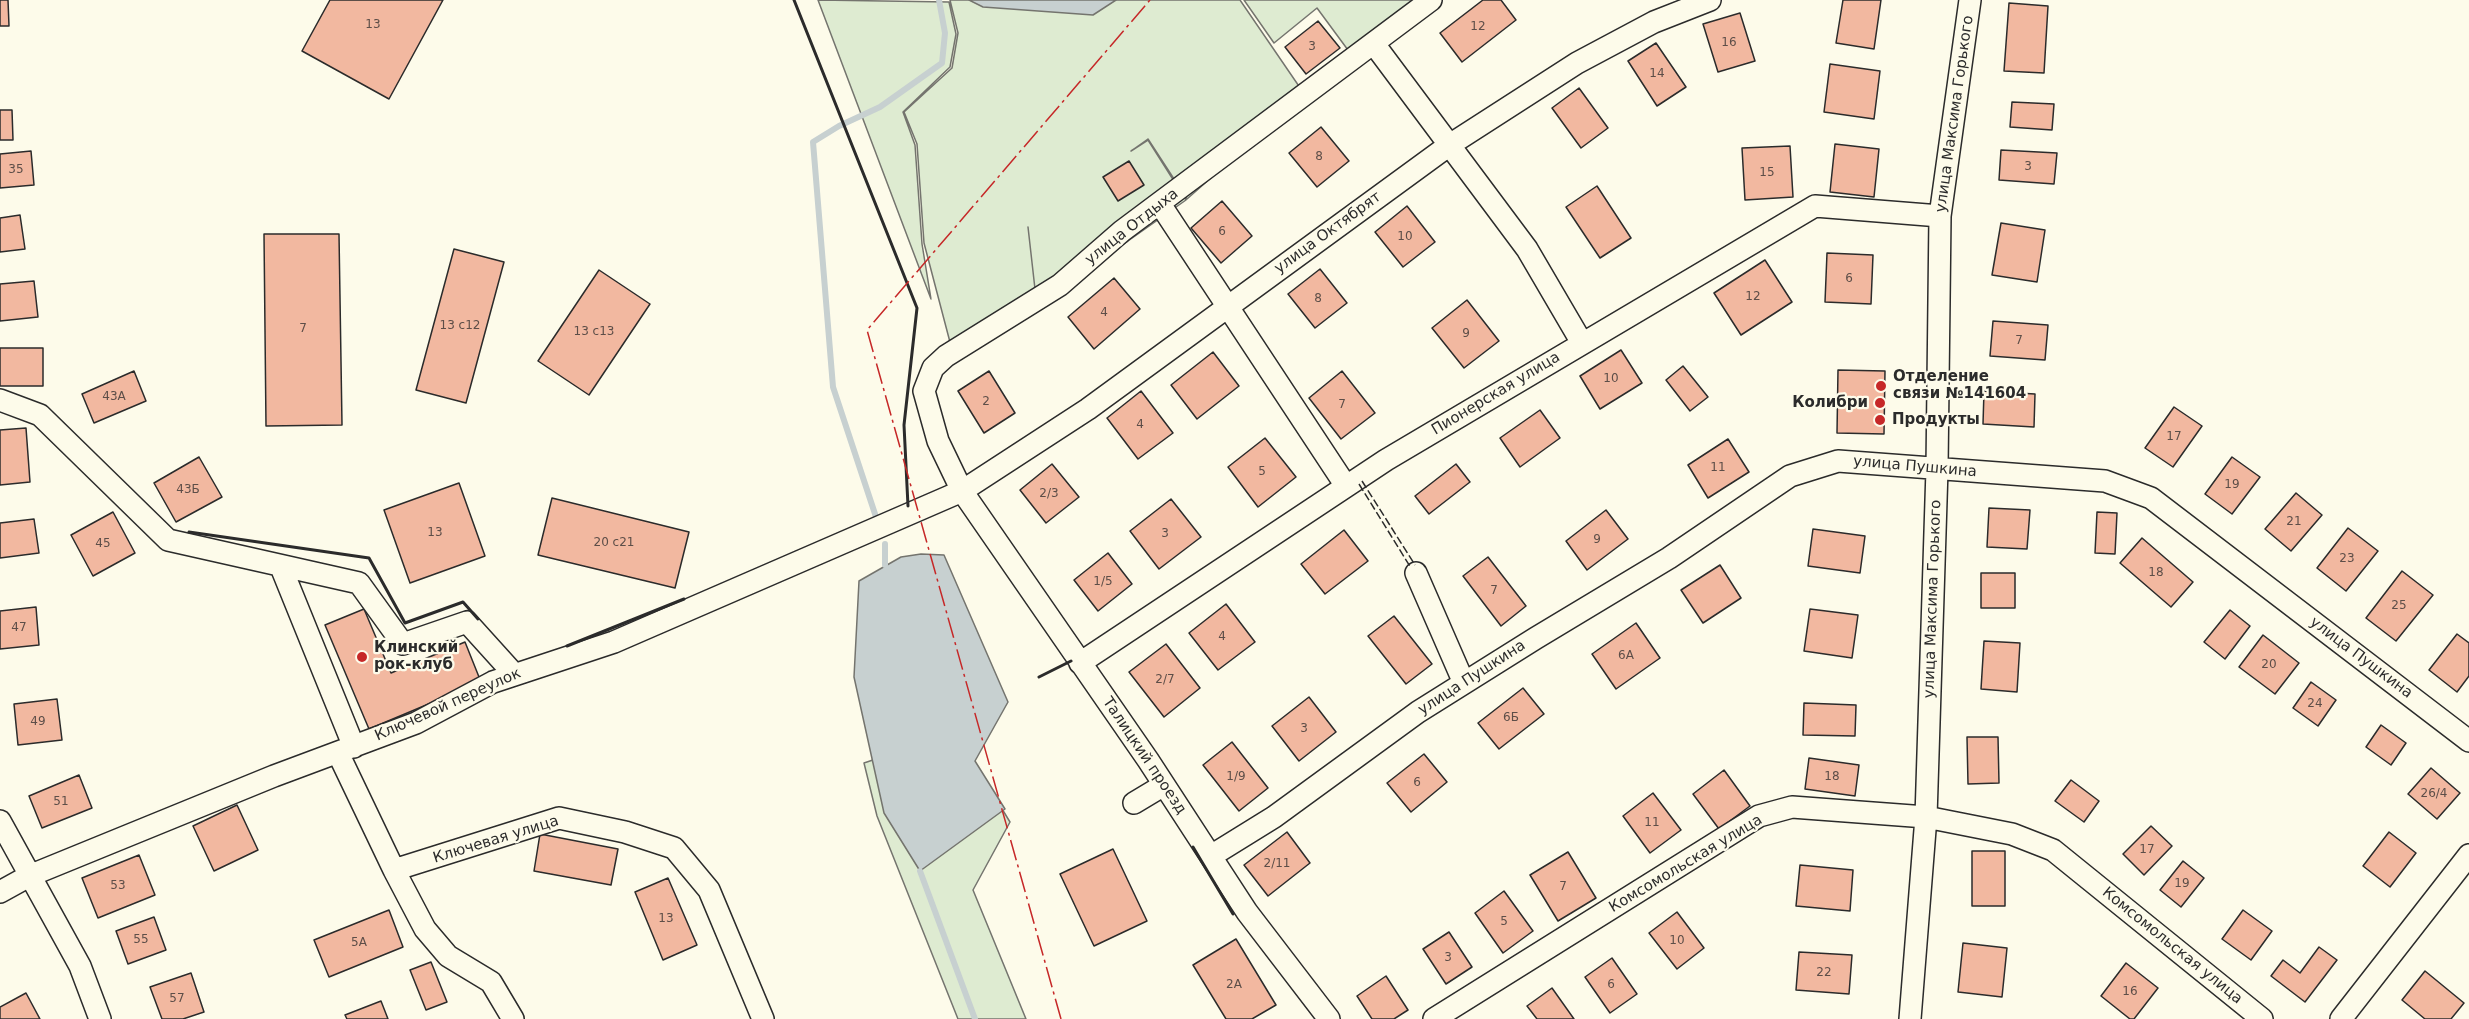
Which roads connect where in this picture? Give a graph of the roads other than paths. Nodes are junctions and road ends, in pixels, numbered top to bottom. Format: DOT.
graph roads {
  1 [pos="1431,0"];
  2 [pos="1710,0"];
  3 [pos="1970,0"];
  4 [pos="1374,44"];
  5 [pos="1448,146"];
  6 [pos="1160,204"];
  7 [pos="1940,216"];
  8 [pos="1227,306"];
  9 [pos="1582,343"];
  10 [pos="0,400"];
  11 [pos="1937,469"];
  12 [pos="1346,486"];
  13 [pos="962,491"];
  14 [pos="281,567"];
  15 [pos="1416,573"];
  16 [pos="1080,663"];
  17 [pos="514,674"];
  18 [pos="1464,683"];
  19 [pos="2469,741"];
  20 [pos="346,750"];
  21 [pos="1164,785"];
  22 [pos="1134,803"];
  23 [pos="1926,817"];
  24 [pos="0,821"];
  25 [pos="2469,855"];
  26 [pos="1212,856"];
  27 [pos="394,870"];
  28 [pos="28,876"];
  29 [pos="0,892"];
  30 [pos="100,1019"];
  31 [pos="513,1019"];
  32 [pos="764,1019"];
  33 [pos="1329,1019"];
  34 [pos="1434,1019"];
  35 [pos="1910,1019"];
  36 [pos="2262,1019"];
  37 [pos="2341,1019"];
  1 -- 4 [label="street, улица Отдыха"];
  2 -- 5 [label="street, улица Октябрят"];
  3 -- 7 [label="street, улица Максима Горького"];
  4 -- 5 [label="street"];
  4 -- 6 [label="street, улица Отдыха"];
  5 -- 8 [label="street, улица Октябрят"];
  5 -- 9 [label="street"];
  6 -- 8 [label="street"];
  6 -- 13 [label="street, улица Отдыха"];
  7 -- 9 [label="street, Пионерская улица"];
  7 -- 11 [label="street, улица Максима Горького"];
  8 -- 12 [label="street"];
  8 -- 13 [label="street, улица Октябрят"];
  9 -- 12 [label="street, Пионерская улица"];
  10 -- 14 [label="street"];
  11 -- 18 [label="street, улица Пушкина"];
  11 -- 19 [label="street, улица Пушкина"];
  11 -- 23 [label="street, улица Максима Горького"];
  12 -- 16 [label="street, Пионерская улица"];
  13 -- 16 [label="street, Талицкий проезд"];
  13 -- 17 [label="street, Ключевой переулок"];
  14 -- 17 [label="street"];
  14 -- 20 [label="street"];
  15 -- 18 [label="street"];
  16 -- 21 [label="street, Талицкий проезд"];
  17 -- 20 [label="street, Ключевой переулок"];
  18 -- 26 [label="street, улица Пушкина"];
  20 -- 27 [label="street"];
  20 -- 28 [label="street, Ключевой переулок"];
  21 -- 22 [label="street"];
  21 -- 26 [label="street, Талицкий проезд"];
  23 -- 34 [label="street, Комсомольская улица"];
  23 -- 35 [label="street, улица Максима Горького"];
  23 -- 36 [label="street, Комсомольская улица"];
  24 -- 28 [label="street"];
  25 -- 37 [label="street"];
  26 -- 33 [label="street, Талицкий проезд"];
  27 -- 31 [label="street"];
  27 -- 32 [label="street, Ключевая улица"];
  28 -- 29 [label="street, Ключевой переулок"];
  28 -- 30 [label="street"];
}
